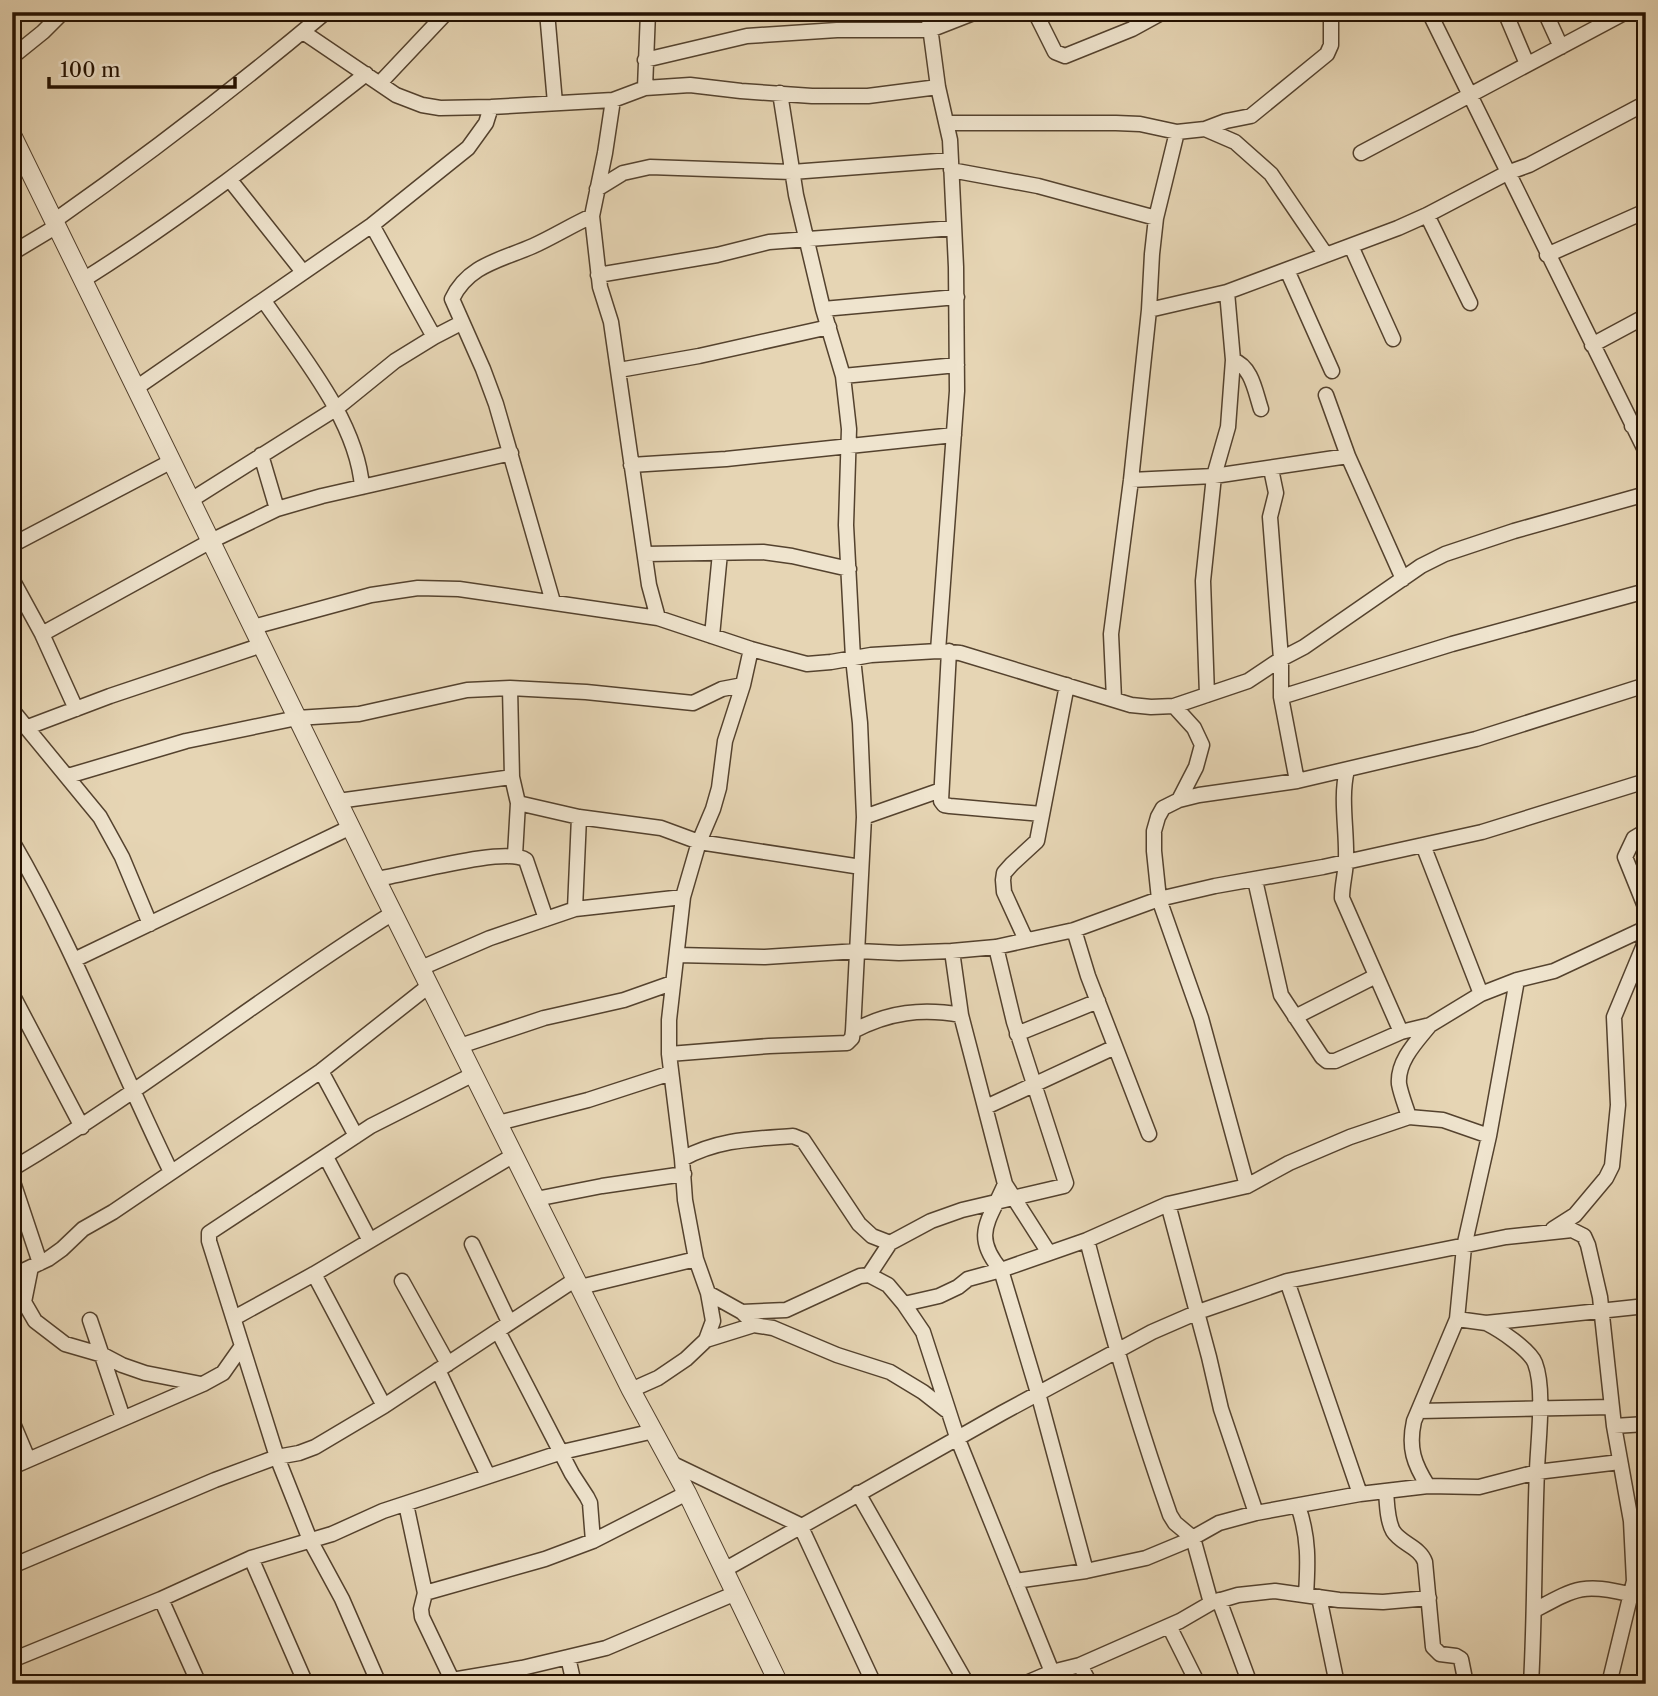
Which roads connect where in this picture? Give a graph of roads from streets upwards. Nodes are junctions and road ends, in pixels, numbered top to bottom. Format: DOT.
graph roads {
  1 [pos="63,12"];
  2 [pos="326,12"];
  3 [pos="447,12"];
  4 [pos="547,12"];
  5 [pos="648,12"];
  6 [pos="929,12"];
  7 [pos="976,12"];
  8 [pos="1035,12"];
  9 [pos="1163,12"];
  10 [pos="1331,12"];
  11 [pos="1429,12"];
  12 [pos="1505,12"];
  13 [pos="1545,12"];
  14 [pos="1622,13"];
  15 [pos="930,30"];
  16 [pos="303,32"];
  17 [pos="1561,47"];
  18 [pos="12,57"];
  19 [pos="645,60"];
  20 [pos="1527,64"];
  21 [pos="366,74"];
  22 [pos="380,83"];
  23 [pos="939,87"];
  24 [pos="645,88"];
  25 [pos="780,93"];
  26 [pos="1470,94"];
  27 [pos="612,100"];
  28 [pos="555,103"];
  29 [pos="1646,103"];
  30 [pos="491,107"];
  31 [pos="947,123"];
  32 [pos="1205,129"];
  33 [pos="1177,132"];
  34 [pos="12,135"];
  35 [pos="1361,152"];
  36 [pos="951,165"];
  37 [pos="792,172"];
  38 [pos="1507,173"];
  39 [pos="230,180"];
  40 [pos="597,190"];
  41 [pos="1646,211"];
  42 [pos="1427,215"];
  43 [pos="592,216"];
  44 [pos="1156,218"];
  45 [pos="56,224"];
  46 [pos="372,225"];
  47 [pos="954,228"];
  48 [pos="807,239"];
  49 [pos="1351,246"];
  50 [pos="12,253"];
  51 [pos="1326,255"];
  52 [pos="1547,255"];
  53 [pos="1287,270"];
  54 [pos="303,272"];
  55 [pos="598,275"];
  56 [pos="83,280"];
  57 [pos="1227,292"];
  58 [pos="957,298"];
  59 [pos="264,301"];
  60 [pos="1470,303"];
  61 [pos="823,309"];
  62 [pos="1149,310"];
  63 [pos="1646,316"];
  64 [pos="461,323"];
  65 [pos="829,327"];
  66 [pos="434,337"];
  67 [pos="1393,339"];
  68 [pos="1592,345"];
  69 [pos="1233,360"];
  70 [pos="957,365"];
  71 [pos="619,370"];
  72 [pos="1332,371"];
  73 [pos="843,376"];
  74 [pos="136,388"];
  75 [pos="1326,395"];
  76 [pos="337,408"];
  77 [pos="1261,409"];
  78 [pos="1639,422"];
  79 [pos="954,435"];
  80 [pos="850,445"];
  81 [pos="1646,452"];
  82 [pos="511,453"];
  83 [pos="261,455"];
  84 [pos="1348,456"];
  85 [pos="172,461"];
  86 [pos="631,466"];
  87 [pos="1271,469"];
  88 [pos="1214,476"];
  89 [pos="1131,480"];
  90 [pos="362,487"];
  91 [pos="1646,494"];
  92 [pos="191,500"];
  93 [pos="277,509"];
  94 [pos="211,541"];
  95 [pos="12,545"];
  96 [pos="720,553"];
  97 [pos="645,554"];
  98 [pos="849,569"];
  99 [pos="12,579"];
  100 [pos="1403,579"];
  101 [pos="1646,591"];
  102 [pos="17,598"];
  103 [pos="553,602"];
  104 [pos="658,618"];
  105 [pos="253,627"];
  106 [pos="42,635"];
  107 [pos="712,636"];
  108 [pos="262,645"];
  109 [pos="751,649"];
  110 [pos="944,651"];
  111 [pos="853,658"];
  112 [pos="1281,659"];
  113 [pos="743,685"];
  114 [pos="1067,685"];
  115 [pos="1646,685"];
  116 [pos="510,688"];
  117 [pos="1207,695"];
  118 [pos="1281,697"];
  119 [pos="1114,699"];
  120 [pos="1174,706"];
  121 [pos="76,709"];
  122 [pos="12,710"];
  123 [pos="297,718"];
  124 [pos="28,727"];
  125 [pos="1347,770"];
  126 [pos="68,776"];
  127 [pos="512,776"];
  128 [pos="1297,781"];
  129 [pos="1646,781"];
  130 [pos="941,790"];
  131 [pos="1178,800"];
  132 [pos="338,801"];
  133 [pos="518,803"];
  134 [pos="1042,814"];
  135 [pos="579,817"];
  136 [pos="864,817"];
  137 [pos="351,827"];
  138 [pos="1646,831"];
  139 [pos="12,841"];
  140 [pos="699,842"];
  141 [pos="1423,845"];
  142 [pos="515,855"];
  143 [pos="1346,862"];
  144 [pos="861,867"];
  145 [pos="376,879"];
  146 [pos="1255,880"];
  147 [pos="683,897"];
  148 [pos="1159,899"];
  149 [pos="575,909"];
  150 [pos="1646,909"];
  151 [pos="393,913"];
  152 [pos="546,919"];
  153 [pos="150,923"];
  154 [pos="1646,928"];
  155 [pos="1074,930"];
  156 [pos="1026,940"];
  157 [pos="1646,940"];
  158 [pos="996,947"];
  159 [pos="858,951"];
  160 [pos="952,951"];
  161 [pos="677,955"];
  162 [pos="74,960"];
  163 [pos="421,968"];
  164 [pos="1376,976"];
  165 [pos="1517,980"];
  166 [pos="672,983"];
  167 [pos="430,985"];
  168 [pos="12,994"];
  169 [pos="1482,994"];
  170 [pos="1098,1001"];
  171 [pos="961,1015"];
  172 [pos="1295,1017"];
  173 [pos="1430,1025"];
  174 [pos="853,1031"];
  175 [pos="1401,1031"];
  176 [pos="1017,1034"];
  177 [pos="460,1046"];
  178 [pos="1115,1047"];
  179 [pos="669,1054"];
  180 [pos="321,1071"];
  181 [pos="671,1073"];
  182 [pos="474,1074"];
  183 [pos="1035,1084"];
  184 [pos="132,1092"];
  185 [pos="986,1107"];
  186 [pos="1409,1117"];
  187 [pos="498,1123"];
  188 [pos="82,1127"];
  189 [pos="1149,1134"];
  190 [pos="356,1136"];
  191 [pos="1489,1136"];
  192 [pos="514,1155"];
  193 [pos="326,1157"];
  194 [pos="683,1167"];
  195 [pos="12,1169"];
  196 [pos="171,1172"];
  197 [pos="12,1179"];
  198 [pos="1247,1186"];
  199 [pos="1005,1194"];
  200 [pos="536,1199"];
  201 [pos="1168,1204"];
  202 [pos="1548,1231"];
  203 [pos="369,1239"];
  204 [pos="1087,1240"];
  205 [pos="472,1244"];
  206 [pos="1464,1247"];
  207 [pos="886,1248"];
  208 [pos="1049,1253"];
  209 [pos="696,1259"];
  210 [pos="35,1265"];
  211 [pos="1002,1270"];
  212 [pos="314,1274"];
  213 [pos="869,1275"];
  214 [pos="12,1276"];
  215 [pos="402,1281"];
  216 [pos="1287,1281"];
  217 [pos="578,1283"];
  218 [pos="12,1290"];
  219 [pos="708,1293"];
  220 [pos="24,1302"];
  221 [pos="904,1304"];
  222 [pos="1646,1306"];
  223 [pos="1602,1310"];
  224 [pos="742,1312"];
  225 [pos="1198,1312"];
  226 [pos="234,1318"];
  227 [pos="90,1320"];
  228 [pos="1457,1320"];
  229 [pos="1486,1323"];
  230 [pos="754,1325"];
  231 [pos="503,1326"];
  232 [pos="706,1340"];
  233 [pos="242,1346"];
  234 [pos="1116,1351"];
  235 [pos="103,1355"];
  236 [pos="443,1367"];
  237 [pos="223,1373"];
  238 [pos="251,1377"];
  239 [pos="202,1384"];
  240 [pos="631,1390"];
  241 [pos="1038,1393"];
  242 [pos="384,1406"];
  243 [pos="1612,1407"];
  244 [pos="1541,1409"];
  245 [pos="947,1411"];
  246 [pos="1419,1411"];
  247 [pos="123,1418"];
  248 [pos="12,1421"];
  249 [pos="1646,1424"];
  250 [pos="1614,1426"];
  251 [pos="654,1431"];
  252 [pos="957,1437"];
  253 [pos="562,1452"];
  254 [pos="277,1457"];
  255 [pos="28,1459"];
  256 [pos="1620,1462"];
  257 [pos="673,1464"];
  258 [pos="1415,1466"];
  259 [pos="12,1467"];
  260 [pos="1537,1472"];
  261 [pos="488,1476"];
  262 [pos="1428,1486"];
  263 [pos="1404,1489"];
  264 [pos="1386,1491"];
  265 [pos="687,1493"];
  266 [pos="858,1493"];
  267 [pos="1360,1494"];
  268 [pos="406,1504"];
  269 [pos="1298,1506"];
  270 [pos="1256,1513"];
  271 [pos="800,1525"];
  272 [pos="1193,1538"];
  273 [pos="310,1540"];
  274 [pos="593,1541"];
  275 [pos="251,1558"];
  276 [pos="12,1566"];
  277 [pos="724,1570"];
  278 [pos="1086,1571"];
  279 [pos="1015,1581"];
  280 [pos="1636,1585"];
  281 [pos="425,1593"];
  282 [pos="736,1593"];
  283 [pos="1312,1596"];
  284 [pos="1429,1598"];
  285 [pos="161,1599"];
  286 [pos="1215,1601"];
  287 [pos="1535,1610"];
  288 [pos="1169,1626"];
  289 [pos="568,1657"];
  290 [pos="12,1660"];
  291 [pos="1080,1665"];
  292 [pos="1052,1672"];
  293 [pos="453,1682"];
  294 [pos="199,1684"];
  295 [pos="306,1684"];
  296 [pos="379,1684"];
  297 [pos="574,1684"];
  298 [pos="779,1684"];
  299 [pos="874,1684"];
  300 [pos="967,1684"];
  301 [pos="1024,1684"];
  302 [pos="1090,1684"];
  303 [pos="1198,1684"];
  304 [pos="1250,1684"];
  305 [pos="1337,1684"];
  306 [pos="1466,1684"];
  307 [pos="1531,1684"];
  308 [pos="1609,1684"];
  1 -- 18 [label="street"];
  2 -- 16 [label="street"];
  3 -- 22 [label="street"];
  4 -- 28 [label="street"];
  5 -- 19 [label="street"];
  6 -- 15 [label="street"];
  7 -- 15 [label="street"];
  8 -- 9 [label="street"];
  10 -- 32 [label="street"];
  11 -- 26 [label="street"];
  12 -- 20 [label="street"];
  13 -- 17 [label="street"];
  14 -- 17 [label="street"];
  15 -- 19 [label="street"];
  15 -- 23 [label="street"];
  16 -- 21 [label="street"];
  16 -- 45 [label="street"];
  17 -- 20 [label="street"];
  19 -- 24 [label="street"];
  20 -- 26 [label="street"];
  21 -- 22 [label="street"];
  21 -- 39 [label="street"];
  22 -- 30 [label="street"];
  23 -- 25 [label="street"];
  23 -- 31 [label="street"];
  24 -- 25 [label="street"];
  24 -- 27 [label="street"];
  25 -- 37 [label="street"];
  26 -- 35 [label="street"];
  26 -- 38 [label="street"];
  27 -- 28 [label="street"];
  27 -- 40 [label="street"];
  28 -- 30 [label="street"];
  29 -- 38 [label="street"];
  30 -- 46 [label="street"];
  31 -- 33 [label="street"];
  31 -- 36 [label="street"];
  32 -- 33 [label="street"];
  32 -- 51 [label="street"];
  33 -- 44 [label="street"];
  34 -- 45 [label="street"];
  36 -- 37 [label="street"];
  36 -- 44 [label="street"];
  36 -- 47 [label="street"];
  37 -- 40 [label="street"];
  37 -- 48 [label="street"];
  38 -- 42 [label="street"];
  38 -- 52 [label="street"];
  39 -- 54 [label="street"];
  39 -- 56 [label="street"];
  40 -- 43 [label="street"];
  41 -- 52 [label="street"];
  42 -- 49 [label="street"];
  42 -- 60 [label="street"];
  43 -- 55 [label="street"];
  43 -- 64 [label="street"];
  44 -- 62 [label="street"];
  45 -- 50 [label="street"];
  45 -- 56 [label="street"];
  46 -- 54 [label="street"];
  46 -- 66 [label="street"];
  47 -- 48 [label="street"];
  47 -- 58 [label="street"];
  48 -- 55 [label="street"];
  48 -- 61 [label="street"];
  49 -- 51 [label="street"];
  49 -- 67 [label="street"];
  51 -- 53 [label="street"];
  52 -- 68 [label="street"];
  53 -- 57 [label="street"];
  53 -- 72 [label="street"];
  54 -- 59 [label="street"];
  55 -- 71 [label="street"];
  56 -- 74 [label="street"];
  57 -- 62 [label="street"];
  57 -- 69 [label="street"];
  58 -- 61 [label="street"];
  58 -- 70 [label="street"];
  59 -- 74 [label="street"];
  59 -- 76 [label="street"];
  61 -- 65 [label="street"];
  62 -- 89 [label="street"];
  63 -- 68 [label="street"];
  64 -- 66 [label="street"];
  64 -- 82 [label="street"];
  65 -- 71 [label="street"];
  65 -- 73 [label="street"];
  66 -- 76 [label="street"];
  68 -- 78 [label="street"];
  69 -- 77 [label="street"];
  69 -- 88 [label="street"];
  70 -- 73 [label="street"];
  70 -- 79 [label="street"];
  71 -- 86 [label="street"];
  73 -- 80 [label="street"];
  74 -- 85 [label="street"];
  75 -- 84 [label="street"];
  76 -- 83 [label="street"];
  76 -- 90 [label="street"];
  78 -- 81 [label="street"];
  79 -- 80 [label="street"];
  79 -- 110 [label="street"];
  80 -- 86 [label="street"];
  80 -- 98 [label="street"];
  82 -- 90 [label="street"];
  82 -- 103 [label="street"];
  83 -- 92 [label="street"];
  83 -- 93 [label="street"];
  84 -- 87 [label="street"];
  84 -- 100 [label="street"];
  85 -- 92 [label="street"];
  85 -- 95 [label="street"];
  86 -- 97 [label="street"];
  87 -- 88 [label="street"];
  87 -- 112 [label="street"];
  88 -- 89 [label="street"];
  88 -- 117 [label="street"];
  89 -- 119 [label="street"];
  90 -- 93 [label="street"];
  91 -- 100 [label="street"];
  92 -- 94 [label="street"];
  93 -- 94 [label="street"];
  94 -- 105 [label="street"];
  94 -- 106 [label="street"];
  96 -- 97 [label="street"];
  96 -- 98 [label="street"];
  96 -- 107 [label="street"];
  97 -- 104 [label="street"];
  98 -- 111 [label="street"];
  99 -- 102 [label="street"];
  100 -- 112 [label="street"];
  101 -- 118 [label="street"];
  102 -- 106 [label="street"];
  103 -- 104 [label="street"];
  103 -- 105 [label="street"];
  104 -- 107 [label="street"];
  105 -- 108 [label="street"];
  106 -- 121 [label="street"];
  107 -- 109 [label="street"];
  108 -- 121 [label="street"];
  108 -- 123 [label="street"];
  109 -- 111 [label="street"];
  109 -- 113 [label="street"];
  110 -- 111 [label="street"];
  110 -- 114 [label="street"];
  110 -- 130 [label="street"];
  111 -- 136 [label="street"];
  112 -- 117 [label="street"];
  112 -- 118 [label="street"];
  113 -- 116 [label="street"];
  113 -- 140 [label="street"];
  114 -- 119 [label="street"];
  114 -- 134 [label="street"];
  115 -- 125 [label="street"];
  116 -- 123 [label="street"];
  116 -- 127 [label="street"];
  117 -- 120 [label="street"];
  118 -- 128 [label="street"];
  119 -- 120 [label="street"];
  120 -- 131 [label="street"];
  121 -- 124 [label="street"];
  122 -- 124 [label="street"];
  123 -- 126 [label="street"];
  123 -- 132 [label="street"];
  124 -- 126 [label="street"];
  125 -- 128 [label="street"];
  125 -- 143 [label="street"];
  126 -- 153 [label="street"];
  127 -- 132 [label="street"];
  127 -- 133 [label="street"];
  128 -- 131 [label="street"];
  129 -- 141 [label="street"];
  130 -- 134 [label="street"];
  130 -- 136 [label="street"];
  131 -- 148 [label="street"];
  132 -- 137 [label="street"];
  133 -- 135 [label="street"];
  133 -- 142 [label="street"];
  134 -- 156 [label="street"];
  135 -- 140 [label="street"];
  135 -- 149 [label="street"];
  136 -- 144 [label="street"];
  137 -- 145 [label="street"];
  137 -- 153 [label="street"];
  138 -- 150 [label="street"];
  139 -- 162 [label="street"];
  140 -- 144 [label="street"];
  140 -- 147 [label="street"];
  141 -- 143 [label="street"];
  141 -- 169 [label="street"];
  142 -- 145 [label="street"];
  142 -- 152 [label="street"];
  143 -- 146 [label="street"];
  143 -- 164 [label="street"];
  144 -- 159 [label="street"];
  145 -- 151 [label="street"];
  146 -- 148 [label="street"];
  146 -- 172 [label="street"];
  147 -- 149 [label="street"];
  147 -- 161 [label="street"];
  148 -- 155 [label="street"];
  148 -- 198 [label="street"];
  149 -- 152 [label="street"];
  151 -- 163 [label="street"];
  151 -- 184 [label="street"];
  152 -- 163 [label="street"];
  153 -- 162 [label="street"];
  154 -- 165 [label="street"];
  155 -- 156 [label="street"];
  155 -- 170 [label="street"];
  156 -- 158 [label="street"];
  157 -- 202 [label="street"];
  158 -- 160 [label="street"];
  158 -- 176 [label="street"];
  159 -- 160 [label="street"];
  159 -- 161 [label="street"];
  159 -- 174 [label="street"];
  160 -- 171 [label="street"];
  161 -- 166 [label="street"];
  162 -- 184 [label="street"];
  163 -- 167 [label="street"];
  164 -- 172 [label="street"];
  164 -- 175 [label="street"];
  165 -- 169 [label="street"];
  165 -- 191 [label="street"];
  166 -- 177 [label="street"];
  166 -- 179 [label="street"];
  167 -- 177 [label="street"];
  167 -- 180 [label="street"];
  168 -- 188 [label="street"];
  169 -- 173 [label="street"];
  170 -- 176 [label="street"];
  170 -- 178 [label="street"];
  171 -- 174 [label="street"];
  171 -- 185 [label="street"];
  172 -- 175 [label="street"];
  173 -- 175 [label="street"];
  173 -- 186 [label="street"];
  174 -- 179 [label="street"];
  176 -- 183 [label="street"];
  177 -- 182 [label="street"];
  178 -- 183 [label="street"];
  178 -- 189 [label="street"];
  179 -- 181 [label="street"];
  180 -- 190 [label="street"];
  180 -- 196 [label="street"];
  181 -- 187 [label="street"];
  181 -- 194 [label="street"];
  182 -- 187 [label="street"];
  182 -- 190 [label="street"];
  183 -- 185 [label="street"];
  183 -- 199 [label="street"];
  184 -- 188 [label="street"];
  184 -- 196 [label="street"];
  185 -- 199 [label="street"];
  186 -- 191 [label="street"];
  186 -- 198 [label="street"];
  187 -- 192 [label="street"];
  188 -- 195 [label="street"];
  190 -- 193 [label="street"];
  191 -- 206 [label="street"];
  192 -- 200 [label="street"];
  192 -- 203 [label="street"];
  193 -- 203 [label="street"];
  193 -- 226 [label="street"];
  194 -- 200 [label="street"];
  194 -- 207 [label="street"];
  194 -- 209 [label="street"];
  196 -- 210 [label="street"];
  197 -- 210 [label="street"];
  198 -- 201 [label="street"];
  199 -- 207 [label="street"];
  199 -- 208 [label="street"];
  199 -- 211 [label="street"];
  200 -- 217 [label="street"];
  201 -- 204 [label="street"];
  201 -- 225 [label="street"];
  202 -- 206 [label="street"];
  202 -- 223 [label="street"];
  203 -- 212 [label="street"];
  204 -- 208 [label="street"];
  204 -- 234 [label="street"];
  205 -- 231 [label="street"];
  206 -- 216 [label="street"];
  206 -- 228 [label="street"];
  207 -- 213 [label="street"];
  208 -- 211 [label="street"];
  209 -- 217 [label="street"];
  209 -- 219 [label="street"];
  210 -- 214 [label="street"];
  210 -- 220 [label="street"];
  211 -- 221 [label="street"];
  211 -- 241 [label="street"];
  212 -- 226 [label="street"];
  212 -- 242 [label="street"];
  213 -- 221 [label="street"];
  213 -- 224 [label="street"];
  215 -- 236 [label="street"];
  216 -- 225 [label="street"];
  216 -- 267 [label="street"];
  217 -- 231 [label="street"];
  217 -- 240 [label="street"];
  218 -- 220 [label="street"];
  219 -- 224 [label="street"];
  219 -- 232 [label="street"];
  220 -- 235 [label="street"];
  221 -- 245 [label="street"];
  222 -- 223 [label="street"];
  223 -- 229 [label="street"];
  223 -- 243 [label="street"];
  224 -- 230 [label="street"];
  225 -- 234 [label="street"];
  225 -- 270 [label="street"];
  226 -- 233 [label="street"];
  227 -- 235 [label="street"];
  228 -- 229 [label="street"];
  228 -- 246 [label="street"];
  229 -- 244 [label="street"];
  230 -- 232 [label="street"];
  230 -- 245 [label="street"];
  231 -- 236 [label="street"];
  231 -- 253 [label="street"];
  232 -- 240 [label="street"];
  233 -- 237 [label="street"];
  233 -- 238 [label="street"];
  234 -- 241 [label="street"];
  234 -- 272 [label="street"];
  235 -- 239 [label="street"];
  235 -- 247 [label="street"];
  236 -- 242 [label="street"];
  236 -- 261 [label="street"];
  237 -- 238 [label="street"];
  237 -- 239 [label="street"];
  238 -- 254 [label="street"];
  239 -- 247 [label="street"];
  240 -- 251 [label="street"];
  241 -- 252 [label="street"];
  241 -- 278 [label="street"];
  242 -- 254 [label="street"];
  243 -- 244 [label="street"];
  243 -- 250 [label="street"];
  244 -- 246 [label="street"];
  244 -- 260 [label="street"];
  245 -- 252 [label="street"];
  246 -- 258 [label="street"];
  247 -- 255 [label="street"];
  248 -- 255 [label="street"];
  249 -- 250 [label="street"];
  250 -- 256 [label="street"];
  251 -- 253 [label="street"];
  251 -- 257 [label="street"];
  252 -- 266 [label="street"];
  252 -- 279 [label="street"];
  253 -- 261 [label="street"];
  253 -- 274 [label="street"];
  254 -- 273 [label="street"];
  254 -- 276 [label="street"];
  255 -- 259 [label="street"];
  256 -- 260 [label="street"];
  256 -- 280 [label="street"];
  257 -- 265 [label="street"];
  257 -- 271 [label="street"];
  258 -- 262 [label="street"];
  258 -- 263 [label="street"];
  260 -- 262 [label="street"];
  260 -- 287 [label="street"];
  261 -- 268 [label="street"];
  262 -- 263 [label="street"];
  263 -- 264 [label="street"];
  264 -- 267 [label="street"];
  264 -- 284 [label="street"];
  265 -- 274 [label="street"];
  265 -- 277 [label="street"];
  266 -- 271 [label="street"];
  266 -- 300 [label="street"];
  267 -- 269 [label="street"];
  268 -- 273 [label="street"];
  268 -- 281 [label="street"];
  269 -- 270 [label="street"];
  269 -- 283 [label="street"];
  270 -- 272 [label="street"];
  271 -- 277 [label="street"];
  271 -- 299 [label="street"];
  272 -- 278 [label="street"];
  272 -- 286 [label="street"];
  273 -- 275 [label="street"];
  273 -- 296 [label="street"];
  274 -- 281 [label="street"];
  275 -- 285 [label="street"];
  275 -- 295 [label="street"];
  277 -- 282 [label="street"];
  278 -- 279 [label="street"];
  279 -- 292 [label="street"];
  280 -- 287 [label="street"];
  280 -- 308 [label="street"];
  281 -- 293 [label="street"];
  282 -- 289 [label="street"];
  282 -- 298 [label="street"];
  283 -- 284 [label="street"];
  283 -- 286 [label="street"];
  283 -- 305 [label="street"];
  284 -- 306 [label="street"];
  285 -- 290 [label="street"];
  285 -- 294 [label="street"];
  286 -- 288 [label="street"];
  286 -- 304 [label="street"];
  287 -- 307 [label="street"];
  288 -- 291 [label="street"];
  288 -- 303 [label="street"];
  289 -- 293 [label="street"];
  289 -- 297 [label="street"];
  291 -- 292 [label="street"];
  291 -- 302 [label="street"];
  292 -- 301 [label="street"];
}
